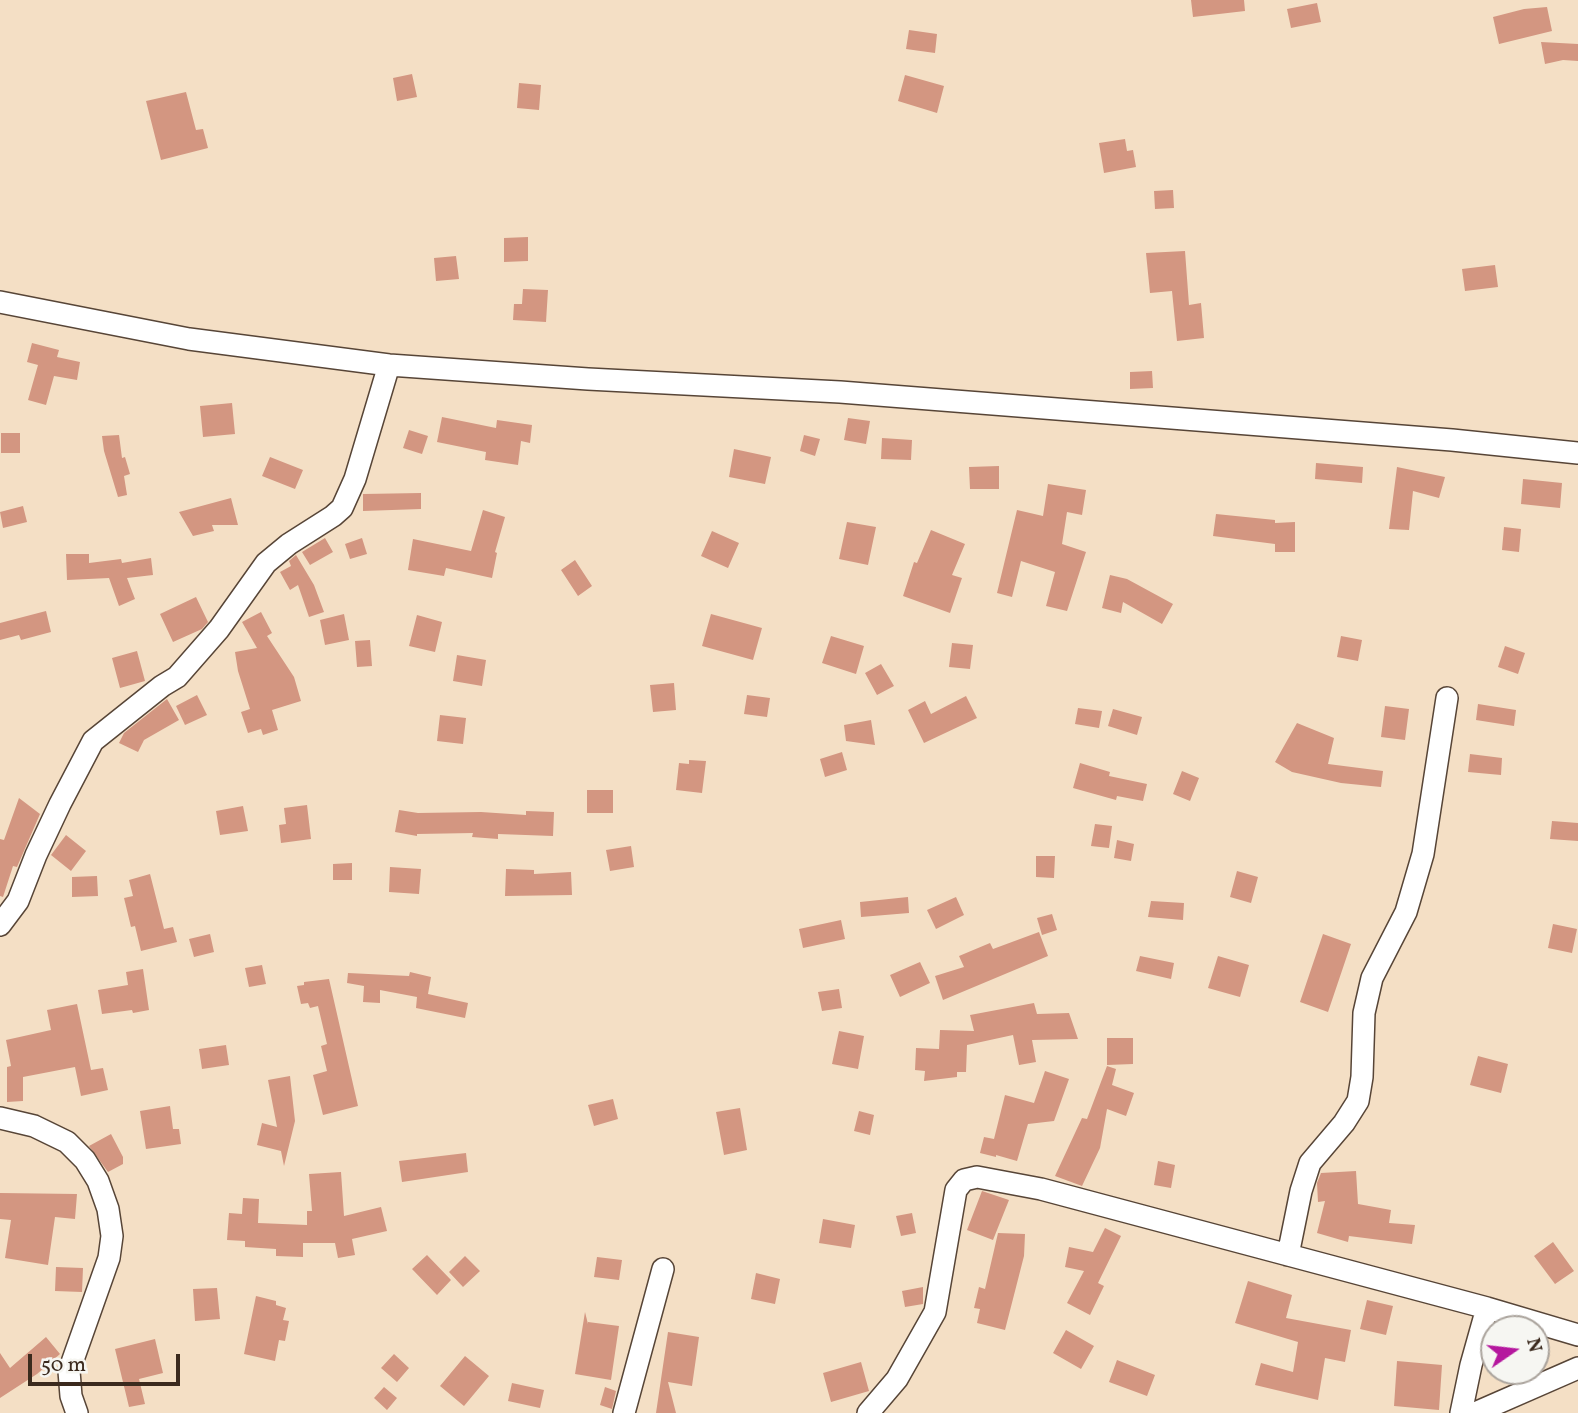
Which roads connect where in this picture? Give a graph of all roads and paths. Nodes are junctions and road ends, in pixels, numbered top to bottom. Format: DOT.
graph roads {
  1 [pos="0,302"];
  2 [pos="389,365"];
  3 [pos="1578,453"];
  4 [pos="1447,698"];
  5 [pos="0,925"];
  6 [pos="0,1118"];
  7 [pos="1288,1255"];
  8 [pos="663,1269"];
  9 [pos="1487,1308"];
  10 [pos="1578,1335"];
  11 [pos="1578,1368"];
  12 [pos="77,1413"];
  13 [pos="624,1413"];
  14 [pos="868,1413"];
  15 [pos="1461,1413"];
  16 [pos="1475,1413"];
  1 -- 2 [label="street"];
  2 -- 3 [label="street"];
  2 -- 5 [label="street"];
  4 -- 7 [label="street"];
  6 -- 12 [label="street"];
  7 -- 9 [label="street"];
  7 -- 14 [label="street"];
  8 -- 13 [label="street"];
  9 -- 10 [label="street"];
  9 -- 15 [label="street"];
  11 -- 16 [label="street"];
}
